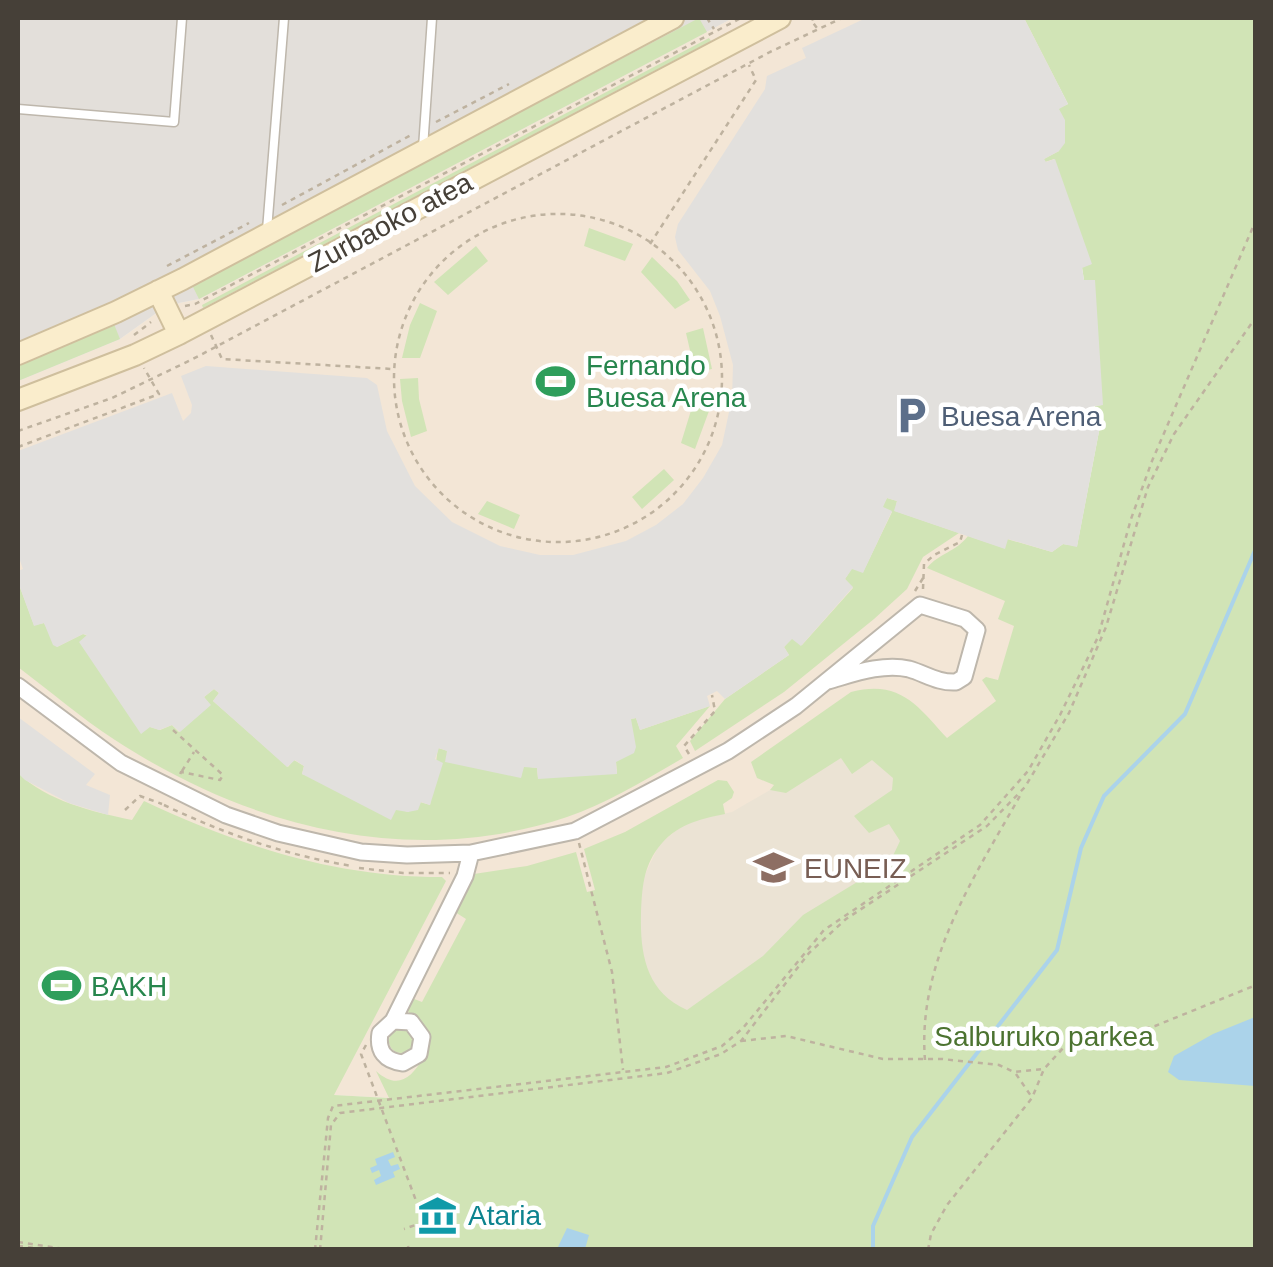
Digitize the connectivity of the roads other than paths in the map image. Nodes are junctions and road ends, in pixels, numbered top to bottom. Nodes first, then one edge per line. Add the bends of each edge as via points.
1 (182, 18) edge
2 (284, 18) edge
3 (432, 18) edge
4 (673, 18) edge
5 (780, 18) edge
6 (749, 21) edge
7 (18, 110) edge
8 (423, 151) junction
9 (267, 235) junction
10 (163, 300) junction
11 (179, 334) junction
12 (18, 354) edge
13 (18, 400) edge
14 (828, 680) junction
15 (18, 686) edge
16 (471, 852) junction
17 (394, 1021) dead end

1 - 7 lane via 174,122
2 - 9 lane
3 - 8 lane
4 - 8 street, Zurbaoko atea
5 - 6 street, Zurbaoko atea
6 - 11 street, Zurbaoko atea via 199,312
8 - 9 street, Zurbaoko atea
9 - 10 street, Zurbaoko atea via 183,279
10 - 11 street
10 - 12 street, Zurbaoko atea
11 - 13 street, Zurbaoko atea
14 - 14 street via 885,667 956,682 964,676 977,630 917,598
14 - 16 street via 765,728 575,831
15 - 16 street via 121,763 226,815 362,852
16 - 17 street

